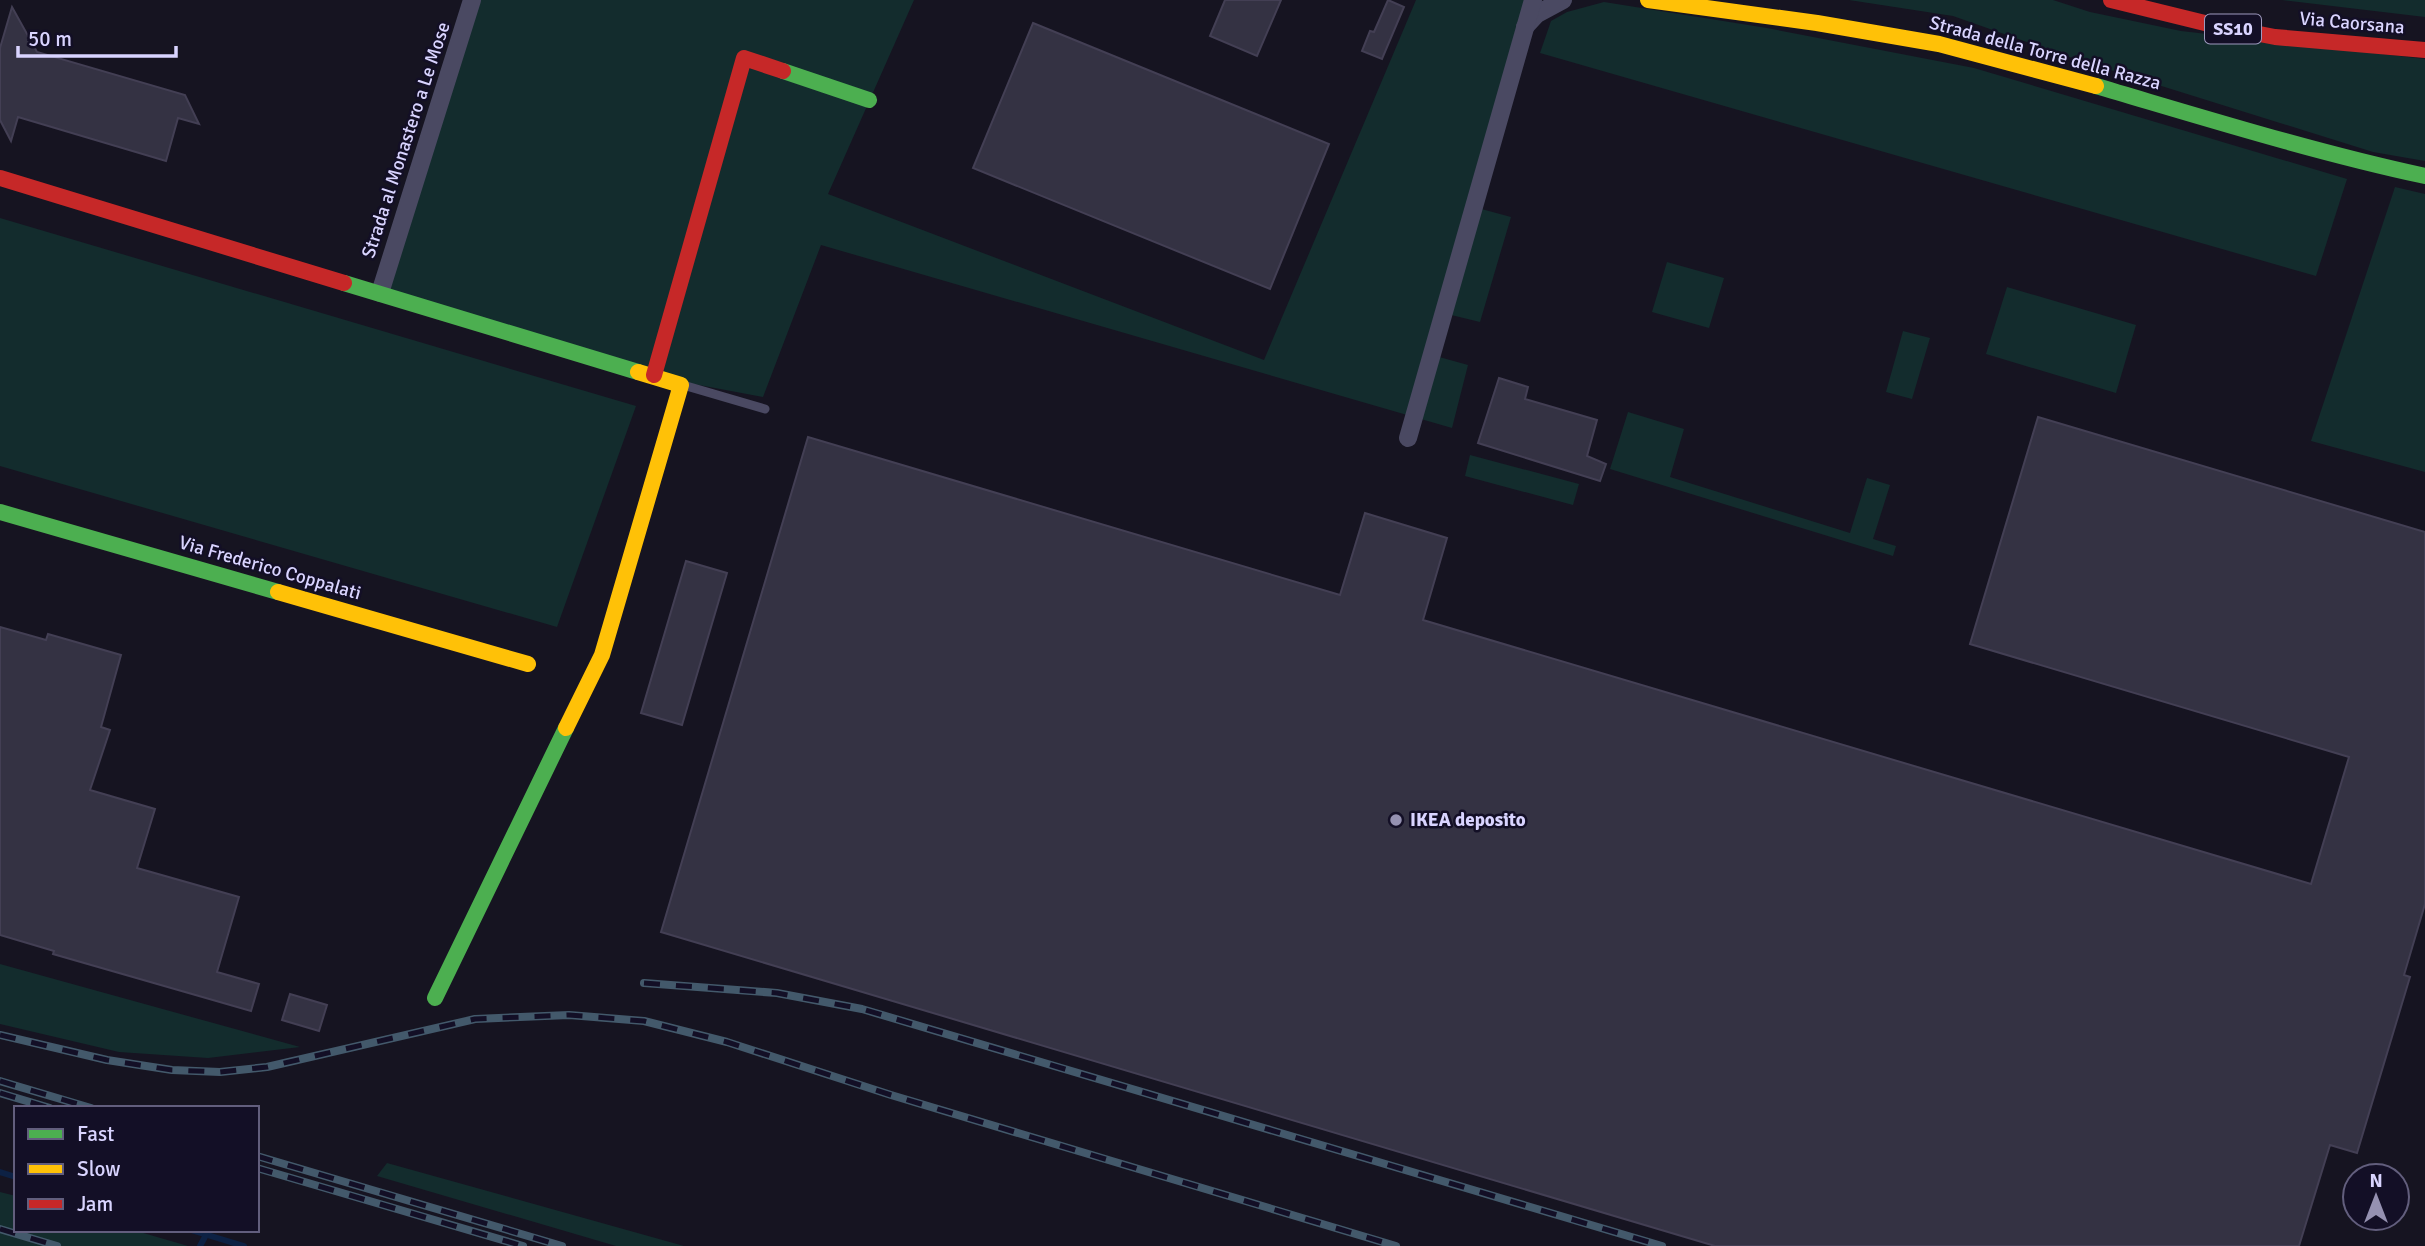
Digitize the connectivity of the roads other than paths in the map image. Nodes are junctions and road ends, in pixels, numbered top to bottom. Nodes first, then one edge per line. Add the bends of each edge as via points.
1 (472, 0) edge
2 (1533, 0) edge
3 (1563, 0) edge
4 (1648, 0) edge
5 (2111, 0) edge
6 (1525, 27) junction
7 (2425, 50) edge
8 (869, 100) dead end
9 (2425, 176) edge
10 (0, 178) edge
11 (380, 293) junction
12 (654, 375) junction
13 (681, 385) junction
14 (765, 409) dead end
15 (1408, 438) dead end
16 (0, 512) edge
17 (528, 664) dead end
18 (435, 998) dead end

1 - 11 street, Strada al Monastero a Le Mose
2 - 6 street
3 - 6 street via 1537,14
4 - 9 street, Strada della Torre della Razza via 1939,44 2255,134
5 - 7 street, Via Caorsana / SS10 via 2273,36
6 - 15 street
8 - 12 street via 744,58
10 - 11 street
11 - 12 street
12 - 13 street
13 - 14 lane
13 - 18 street via 601,655
16 - 17 street, Via Frederico Coppalati

